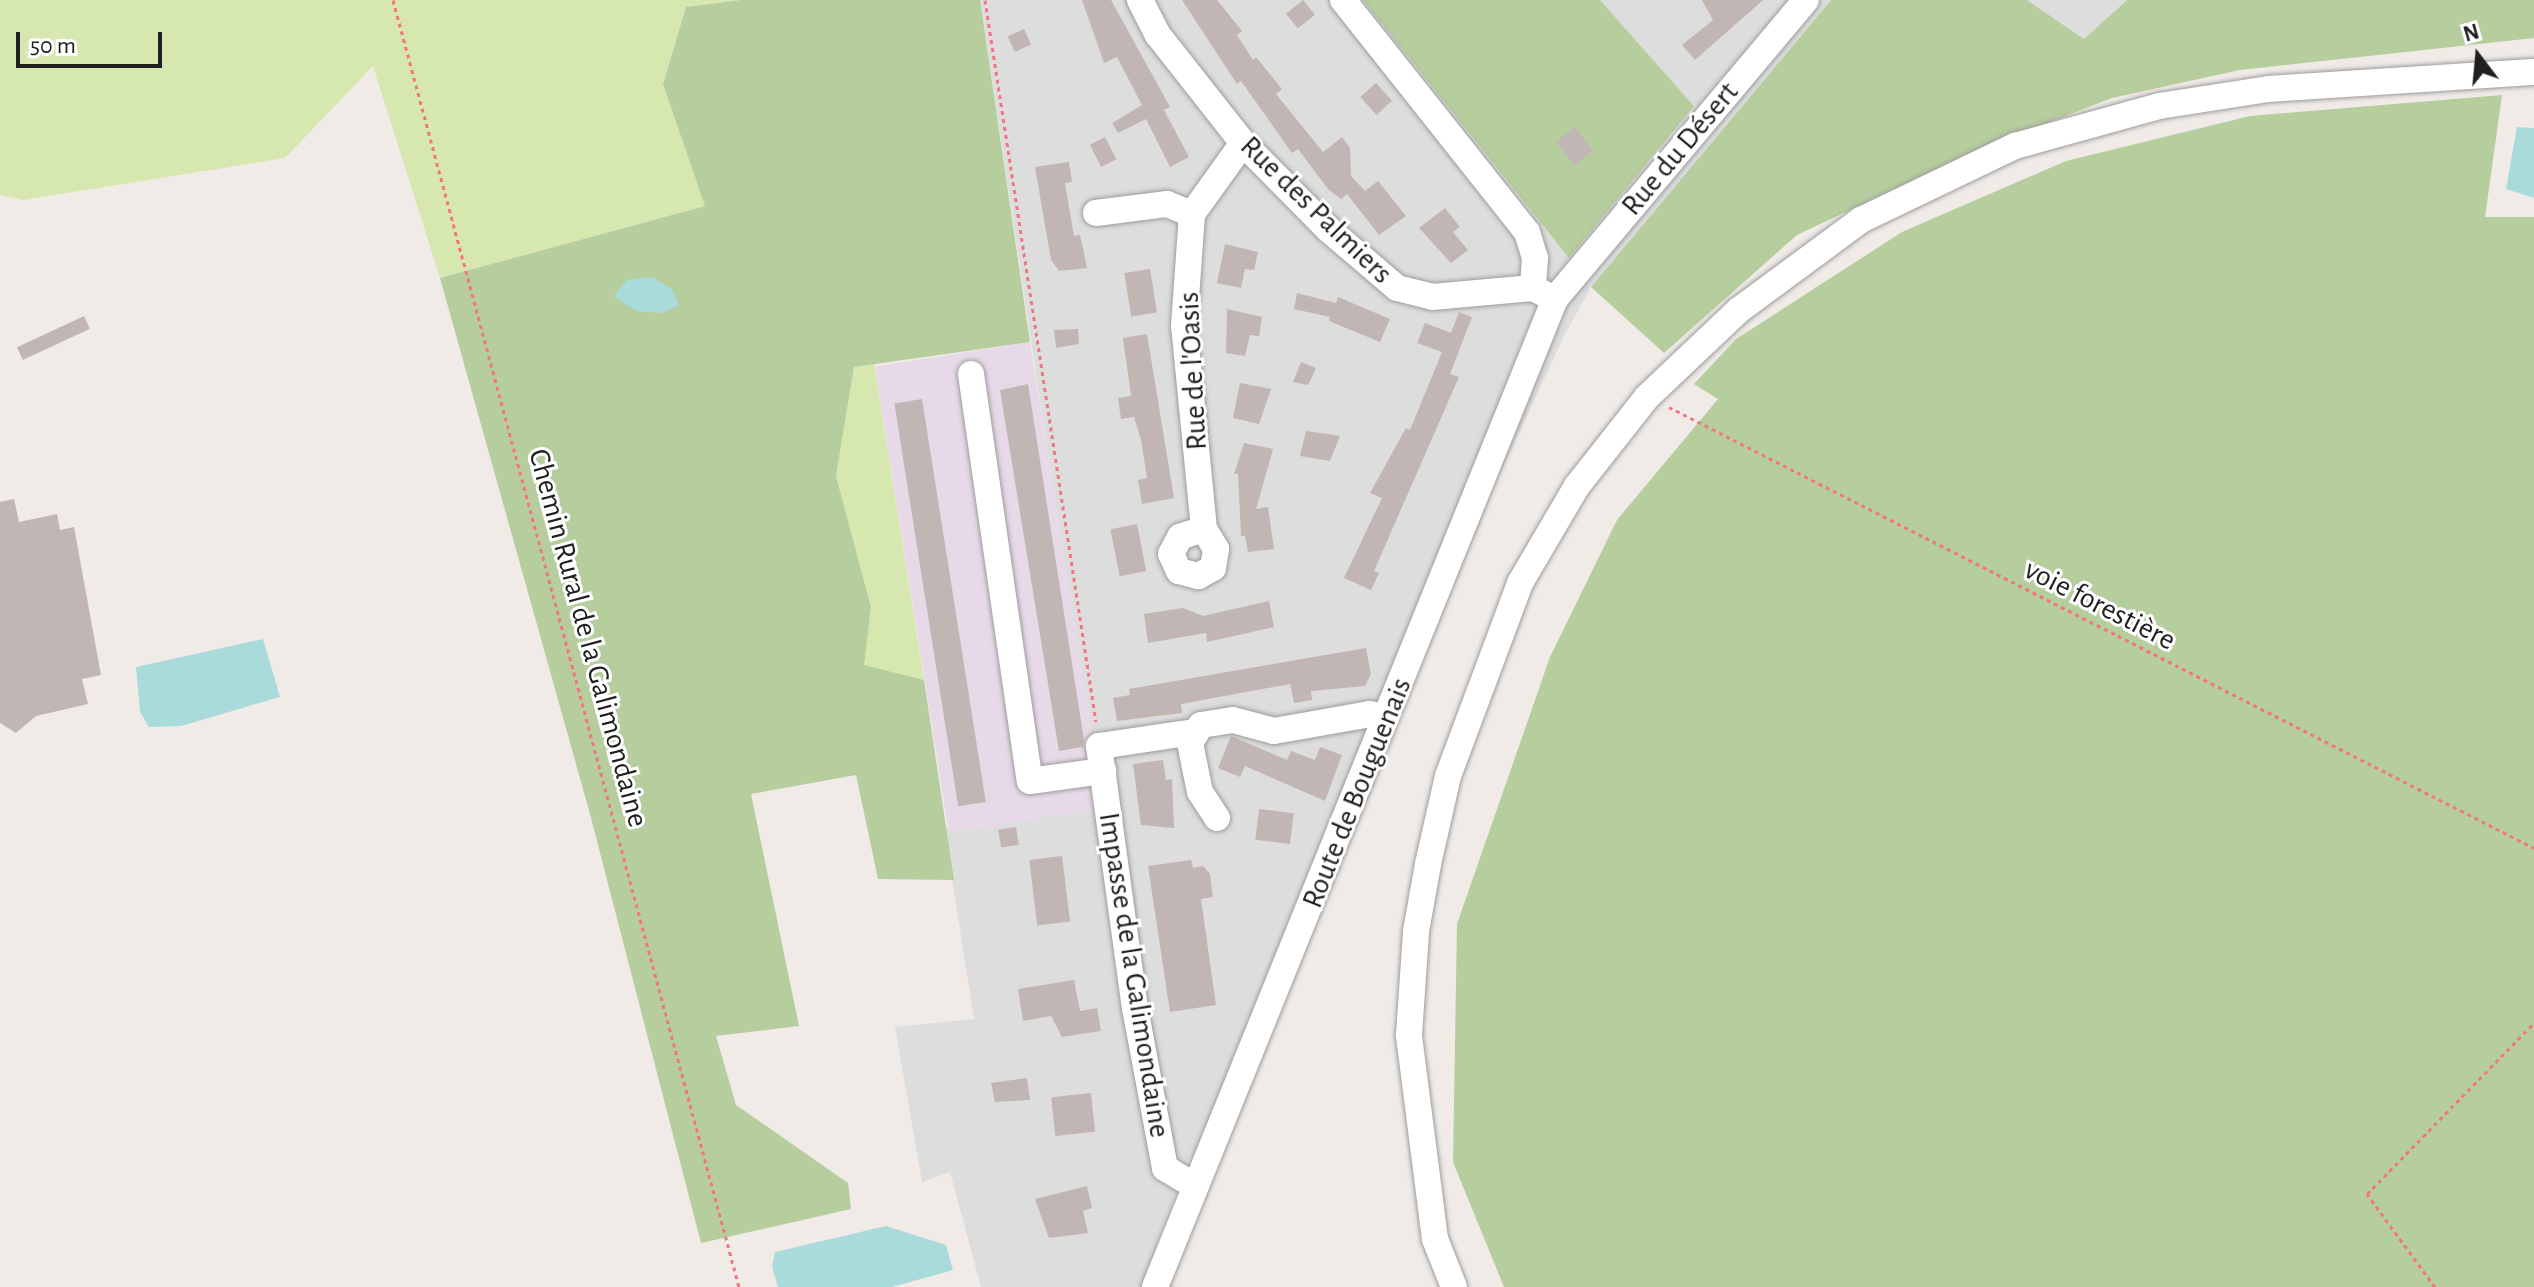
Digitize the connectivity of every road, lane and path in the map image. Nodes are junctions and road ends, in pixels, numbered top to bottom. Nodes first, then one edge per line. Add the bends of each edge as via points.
1 (393, 0) edge
2 (985, 0) edge
3 (1140, 0) edge
4 (1343, 0) edge
5 (1806, 0) edge
6 (2534, 72) edge
7 (1243, 143) junction
8 (1096, 213) dead end
9 (1192, 214) junction
10 (1544, 293) junction
11 (971, 374) dead end
12 (1647, 397) junction
13 (1204, 529) dead end
14 (1385, 717) junction
15 (1194, 732) junction
16 (1101, 759) junction
17 (1217, 818) dead end
18 (2534, 848) edge
19 (2534, 1023) edge
20 (1195, 1186) junction
21 (739, 1287) edge
22 (1155, 1287) edge
23 (1454, 1287) edge
24 (2435, 1287) edge

1 - 21 path, Chemin Rural de la Galimondaine
2 - 16 path
3 - 7 street, Rue des Palmiers via 1158,35
4 - 10 street via 1527,232
5 - 10 street, Rue du Désert
6 - 12 street via 2269,89 2159,106 2015,146 1861,220 1739,310
7 - 9 street
7 - 10 street, Rue des Palmiers via 1328,229 1397,288 1432,297
8 - 9 street via 1167,204
9 - 13 street, Rue de l'Oasis via 1184,326
10 - 14 street, Route de Bouguenais
11 - 16 street via 1030,781
12 - 18 path, voie forestière
12 - 23 street via 1577,486 1520,583 1448,776 1428,864 1416,931 1409,1035 1435,1239
14 - 15 street via 1370,714 1274,731 1233,720 1210,721
14 - 20 street, Route de Bouguenais
15 - 16 street
15 - 17 street via 1190,743 1200,792
16 - 20 street, Impasse de la Galimondaine via 1135,1008 1165,1168
19 - 24 path via 2367,1194
20 - 22 street, Route de Bouguenais

